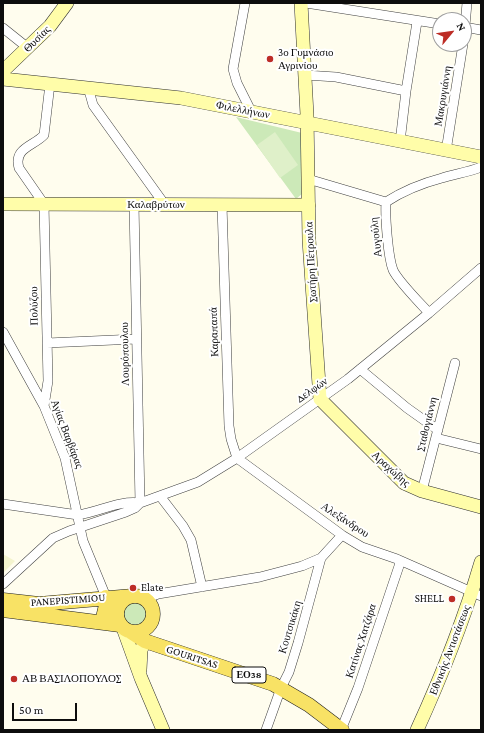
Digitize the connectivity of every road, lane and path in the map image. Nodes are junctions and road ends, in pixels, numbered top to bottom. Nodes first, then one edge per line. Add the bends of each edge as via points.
1 (245, 3) edge
2 (301, 3) edge
3 (306, 3) edge
4 (63, 5) edge
5 (417, 22) junction
6 (432, 23) edge
7 (3, 28) edge
8 (28, 48) junction
9 (462, 52) edge
10 (3, 71) edge
11 (306, 75) junction
12 (3, 79) edge
13 (50, 84) junction
14 (88, 88) junction
15 (406, 91) junction
16 (251, 111) junction
17 (308, 124) junction
18 (400, 142) junction
19 (446, 151) junction
20 (481, 157) edge
21 (481, 167) edge
22 (308, 179) junction
23 (386, 202) junction
24 (3, 204) edge
25 (44, 204) junction
26 (134, 204) junction
27 (165, 204) junction
28 (222, 205) junction
29 (309, 205) junction
30 (481, 269) edge
31 (429, 313) junction
32 (3, 332) edge
33 (136, 339) junction
34 (47, 343) junction
35 (455, 363) dead end
36 (360, 369) junction
37 (320, 399) junction
38 (44, 406) junction
39 (437, 434) junction
40 (481, 449) edge
41 (237, 458) junction
42 (422, 491) junction
43 (160, 496) junction
44 (140, 503) junction
45 (3, 504) edge
46 (481, 507) edge
47 (58, 513) junction
48 (78, 515) junction
49 (80, 527) junction
50 (62, 533) junction
51 (342, 535) junction
52 (322, 558) junction
53 (397, 559) junction
54 (481, 562) edge
55 (3, 584) edge
56 (202, 587) junction
57 (477, 595) edge
58 (106, 597) junction
59 (139, 597) junction
60 (3, 600) edge
61 (3, 610) edge
62 (152, 621) junction
63 (102, 622) junction
64 (125, 628) junction
65 (145, 641) junction
66 (141, 678) junction
67 (281, 688) junction
68 (424, 715) junction
69 (163, 730) edge
70 (266, 730) edge
71 (342, 730) edge
72 (417, 730) edge
73 (424, 730) edge

1 - 16 street via 233,69
2 - 11 street, Σωτήρη Πέτρουλα
3 - 5 street
4 - 8 street, Θυσίας via 50,26
5 - 6 street
5 - 15 street
7 - 8 street
8 - 10 street, Θυσίας
9 - 19 street, Μακρυγιάννη
11 - 15 street via 336,77
11 - 17 street, Σωτήρη Πέτρουλα
12 - 13 street, Φιλελλήνων
13 - 14 street, Φιλελλήνων
13 - 25 street via 44,135 20,154 18,163
14 - 16 street, Φιλελλήνων via 181,98
14 - 27 street via 93,105
15 - 18 street
16 - 17 street, Φιλελλήνων
17 - 18 street, Φιλελλήνων
17 - 22 street, Σωτήρη Πέτρουλα
18 - 19 street, Φιλελλήνων
19 - 20 street, Φιλελλήνων
21 - 23 street via 409,189
22 - 23 street, Αυγούλη
22 - 29 street, Σωτήρη Πέτρουλα
23 - 31 street, Αυγούλη via 393,270
24 - 25 street, Καλαβρύτων
25 - 26 street, Καλαβρύτων
25 - 34 street, Πολύζου
26 - 27 street, Καλαβρύτων
26 - 33 street, Λουρόπουλου
27 - 28 street, Καλαβρύτων
28 - 29 street, Καλαβρύτων
28 - 41 street, Καραπαπά via 229,426
29 - 37 street, Σωτήρη Πέτρουλα via 311,280
30 - 31 street, Δελφών
31 - 36 street, Δελφών
32 - 38 street, Αγίας Βαρβάρας
33 - 34 street
33 - 44 street, Λουρόπουλου
34 - 38 street, Πολύζου via 48,381
35 - 39 street, Σταθογιάννη
36 - 37 street, Δελφών
36 - 39 street
37 - 41 street, Δελφών
37 - 42 street, Αραχώβης via 404,483
38 - 48 street, Αγίας Βαρβάρας via 65,458
39 - 40 street
39 - 42 street, Σταθογιάννη
41 - 43 street, Δελφών via 198,482
41 - 51 street, Αλεξάνδρου
42 - 46 street, Αραχώβης
43 - 44 street, Δελφών
43 - 56 street via 191,540
44 - 48 street, Δελφών via 122,503
44 - 49 street, Δελφών via 126,512
45 - 47 street, Δελφών
47 - 48 street, Δελφών
47 - 50 street via 68,519 69,525
48 - 49 street, Αγίας Βαρβάρας
49 - 50 street, Δελφών
49 - 58 street, Αγίας Βαρβάρας via 83,541
50 - 55 street, Δελφών via 53,538
51 - 52 street, Κουτσικάκη
51 - 53 street, Αλεξάνδρου via 362,547
52 - 56 street via 267,575
52 - 67 street, Κουτσικάκη via 289,672
53 - 57 street, Αλεξάνδρου
53 - 71 street, Κατίνας Χατζάρα via 400,566
54 - 57 street, Εθνικής Αντιστάσεως
56 - 59 street
57 - 68 street, Εθνικής Αντιστάσεως
58 - 59 main road, PANEPISTIMIOU
58 - 60 main road, PANEPISTIMIOU via 39,604
58 - 63 main road
59 - 62 main road via 152,609
59 - 64 main road via 126,597 118,607 117,619
61 - 63 main road, PANEPISTIMIOU / ΕΟ38
62 - 64 main road via 137,632
62 - 65 main road
63 - 64 main road, PANEPISTIMIOU / ΕΟ38
64 - 65 main road, GOURITSAS / ΕΟ38
64 - 66 street
65 - 66 street via 141,650
65 - 67 main road, GOURITSAS / ΕΟ38
66 - 69 street
67 - 70 street, Κουτσικάκη
67 - 71 main road, GOURITSAS / ΕΟ38
68 - 72 street, Εθνικής Αντιστάσεως
68 - 73 street, Εθνικής Αντιστάσεως

